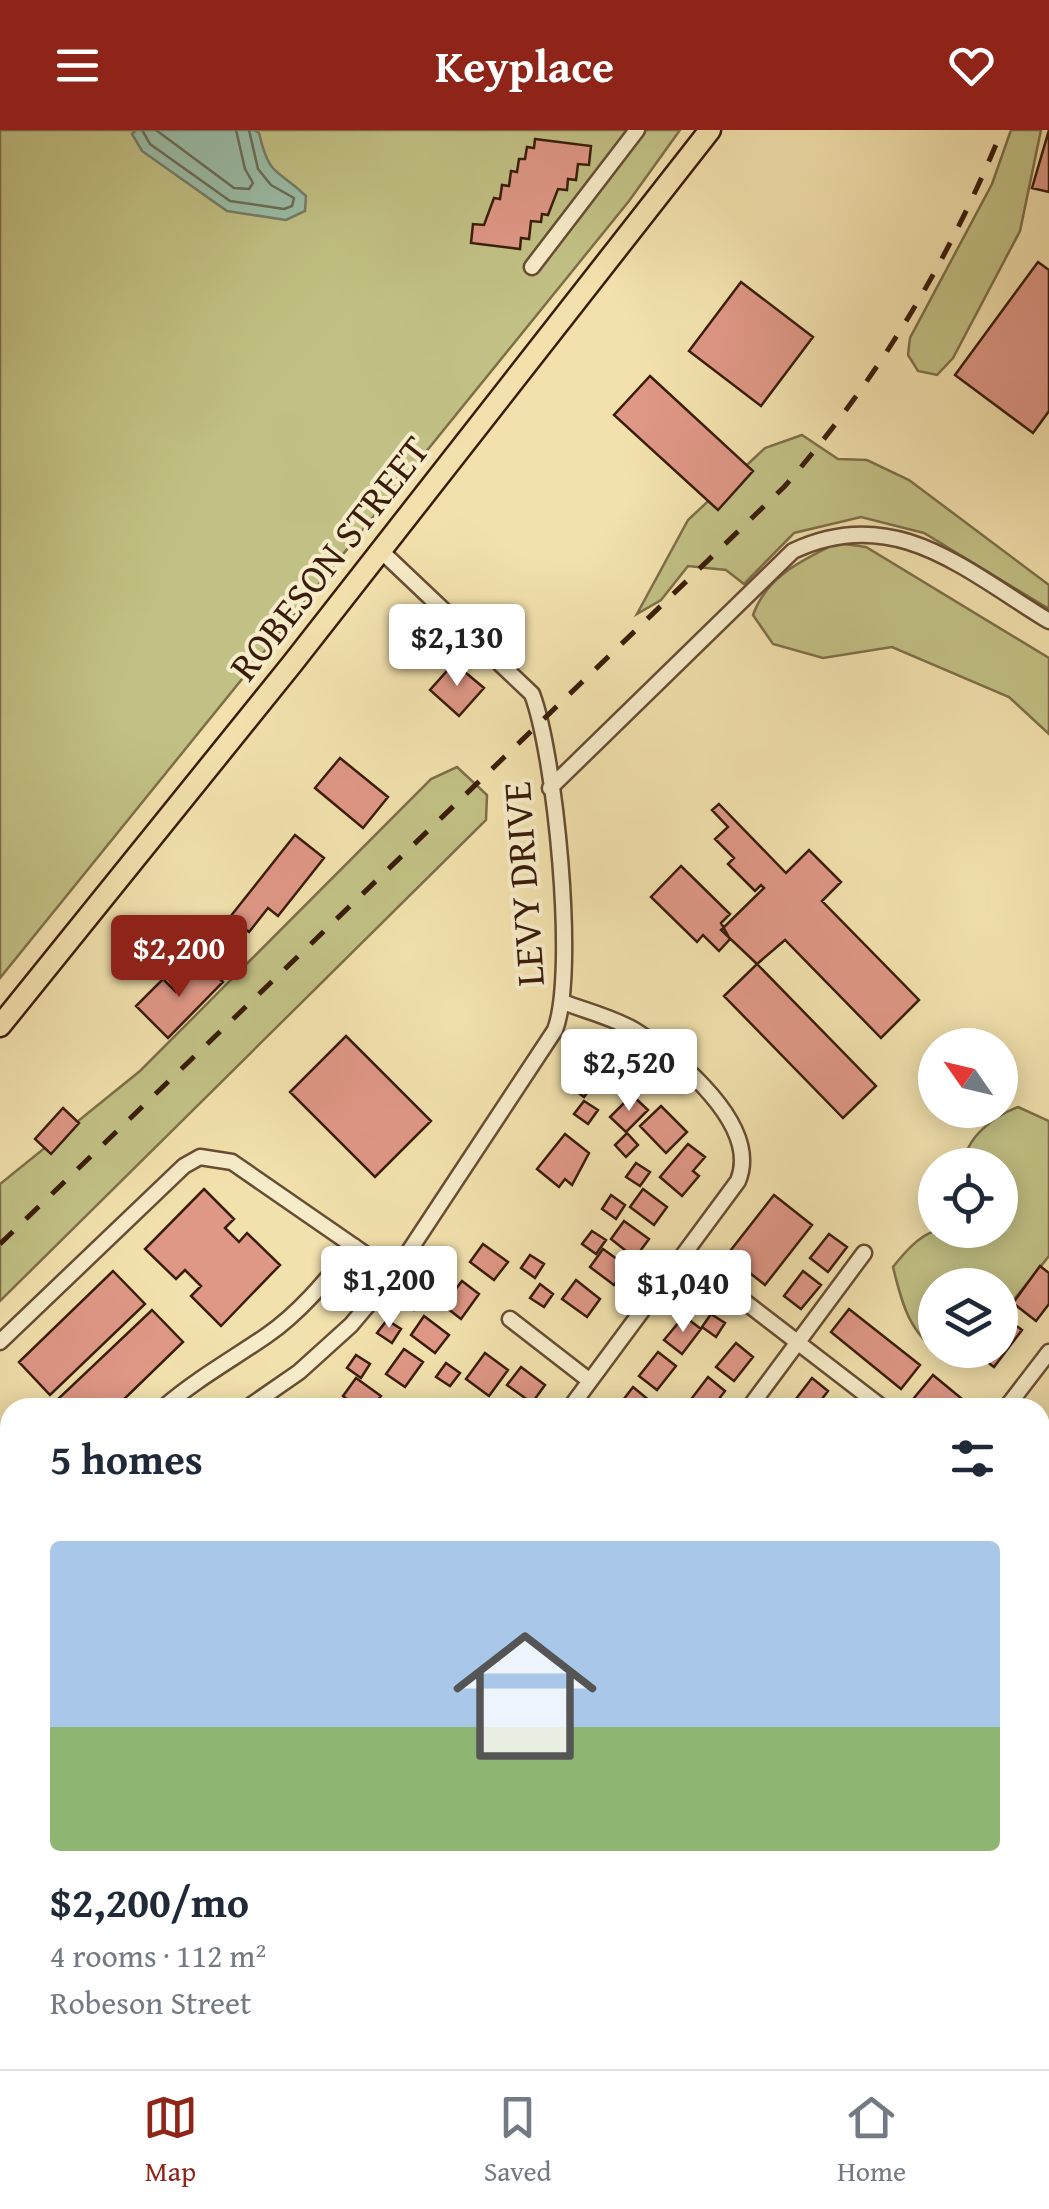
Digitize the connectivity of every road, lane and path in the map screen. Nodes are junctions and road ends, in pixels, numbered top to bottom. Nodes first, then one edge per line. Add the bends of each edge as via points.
1 (638, 130) edge
2 (710, 130) edge
3 (532, 268) dead end
4 (379, 550) junction
5 (1049, 621) edge
6 (550, 788) junction
7 (563, 1002) junction
8 (0, 1026) edge
9 (354, 1246) junction
10 (864, 1253) dead end
11 (684, 1255) junction
12 (394, 1274) junction
13 (510, 1319) dead end
14 (795, 1341) junction
15 (0, 1342) edge
16 (1049, 1352) edge
17 (590, 1381) junction
18 (173, 1398) edge
19 (261, 1398) edge
20 (577, 1398) edge
21 (756, 1398) edge
22 (870, 1398) edge
23 (1014, 1398) edge

1 - 3 street
2 - 4 main road, ROBESON STREET
4 - 6 street, LEVY DRIVE via 532,694 543,723
4 - 8 main road, ROBESON STREET
5 - 6 street via 905,538 858,532 815,541 794,551
6 - 7 street, LEVY DRIVE via 566,950
7 - 11 street via 633,1029 691,1073 737,1132 744,1154 738,1181
7 - 12 street, LEVY DRIVE via 555,1030
9 - 12 street
9 - 15 street via 232,1162 200,1158
9 - 18 street via 269,1334
10 - 14 street
11 - 14 street
11 - 17 street
12 - 19 street, LEVY DRIVE via 350,1325
13 - 17 street
14 - 21 street
14 - 22 street
16 - 23 street
17 - 20 street

